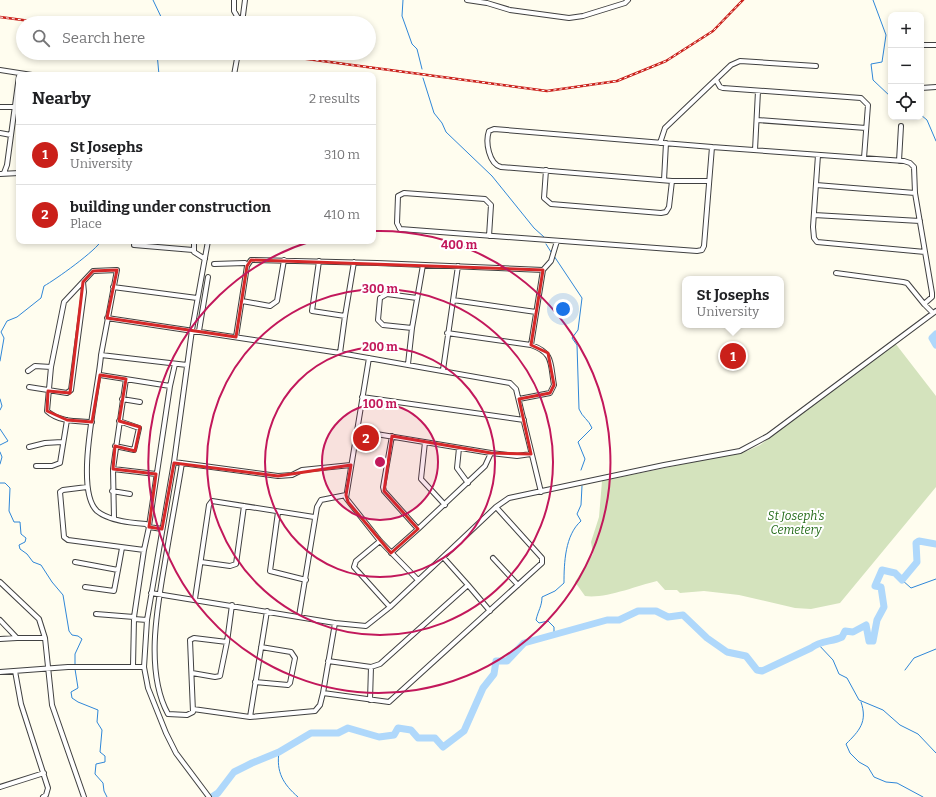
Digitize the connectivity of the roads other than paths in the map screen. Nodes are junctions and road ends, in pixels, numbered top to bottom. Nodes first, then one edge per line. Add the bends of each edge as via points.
1 (234, 0) edge
2 (245, 0) edge
3 (467, 0) edge
4 (628, 0) edge
5 (488, 1) edge
6 (237, 16) edge
7 (242, 16) edge
8 (924, 45) edge
9 (935, 45) edge
10 (237, 60) edge
11 (816, 66) dead end
12 (0, 70) edge
13 (235, 72) edge
14 (16, 74) edge
15 (716, 80) junction
16 (924, 88) edge
17 (936, 88) edge
18 (758, 91) junction
19 (16, 99) edge
20 (0, 107) edge
21 (15, 107) junction
22 (757, 120) junction
23 (901, 126) dead end
24 (866, 128) junction
25 (0, 134) edge
26 (11, 135) junction
27 (660, 143) junction
28 (666, 143) junction
29 (712, 147) junction
30 (755, 150) junction
31 (818, 155) junction
32 (864, 158) junction
33 (899, 161) junction
34 (7, 165) junction
35 (546, 170) junction
36 (12, 173) junction
37 (2, 174) edge
38 (16, 174) edge
39 (664, 180) junction
40 (672, 181) junction
41 (708, 181) junction
42 (816, 185) junction
43 (915, 193) junction
44 (814, 215) junction
45 (920, 221) junction
46 (489, 236) junction
47 (557, 241) junction
48 (134, 244) dead end
49 (194, 244) edge
50 (208, 244) edge
51 (193, 250) junction
52 (925, 252) junction
53 (205, 259) junction
54 (284, 260) junction
55 (319, 261) junction
56 (354, 262) junction
57 (245, 263) dead end
58 (214, 264) dead end
59 (423, 265) junction
60 (458, 266) junction
61 (542, 270) junction
62 (836, 273) dead end
63 (208, 277) dead end
64 (83, 282) junction
65 (113, 287) junction
66 (197, 298) junction
67 (417, 298) junction
68 (452, 300) junction
69 (242, 301) junction
70 (924, 304) junction
71 (536, 312) junction
72 (934, 312) edge
73 (345, 316) junction
74 (107, 318) junction
75 (412, 328) junction
76 (192, 330) junction
77 (199, 331) junction
78 (447, 334) junction
79 (236, 337) junction
80 (531, 345) junction
81 (340, 353) junction
82 (102, 355) junction
83 (369, 358) junction
84 (175, 364) junction
85 (408, 364) junction
86 (187, 365) junction
87 (51, 367) junction
88 (443, 370) junction
89 (28, 372) dead end
90 (100, 375) junction
91 (126, 379) junction
92 (170, 386) junction
93 (29, 387) dead end
94 (48, 391) junction
95 (362, 397) junction
96 (122, 399) junction
97 (519, 399) junction
98 (140, 402) dead end
99 (67, 420) junction
100 (524, 420) junction
101 (119, 421) junction
102 (92, 422) junction
103 (358, 431) junction
104 (392, 436) junction
105 (62, 442) junction
106 (425, 442) junction
107 (115, 446) junction
108 (29, 447) dead end
109 (459, 448) junction
110 (491, 453) junction
111 (531, 454) junction
112 (174, 462) junction
113 (182, 463) junction
114 (351, 465) junction
115 (36, 466) dead end
116 (113, 469) junction
117 (156, 474) junction
118 (468, 483) junction
119 (86, 488) junction
120 (112, 492) junction
121 (541, 492) junction
122 (130, 494) dead end
123 (346, 495) junction
124 (445, 505) junction
125 (244, 506) junction
126 (496, 507) junction
127 (278, 512) junction
128 (314, 517) junction
129 (114, 518) junction
130 (149, 526) junction
131 (162, 529) junction
132 (418, 529) junction
133 (380, 541) junction
134 (122, 548) junction
135 (144, 550) junction
136 (391, 553) junction
137 (443, 557) junction
138 (493, 558) dead end
139 (75, 562) dead end
140 (201, 562) junction
141 (118, 570) junction
142 (306, 580) junction
143 (418, 580) junction
144 (0, 582) edge
145 (468, 585) junction
146 (518, 585) junction
147 (86, 587) dead end
148 (151, 593) junction
149 (160, 595) junction
150 (195, 599) junction
151 (232, 605) junction
152 (390, 606) junction
153 (267, 611) junction
154 (490, 611) junction
155 (96, 614) dead end
156 (299, 616) junction
157 (134, 618) junction
158 (0, 620) edge
159 (147, 620) junction
160 (335, 623) junction
161 (17, 638) junction
162 (45, 638) junction
163 (0, 639) edge
164 (227, 642) junction
165 (261, 647) junction
166 (328, 661) junction
167 (133, 666) junction
168 (144, 667) junction
169 (372, 667) junction
170 (48, 669) junction
171 (15, 671) junction
172 (0, 672) edge
173 (192, 673) junction
174 (255, 682) junction
175 (323, 693) junction
176 (370, 700) junction
177 (193, 709) junction
178 (250, 717) junction
179 (44, 773) junction
180 (0, 787) edge
181 (43, 797) edge
182 (84, 797) edge
183 (209, 797) edge

1 - 6 street
2 - 7 street
3 - 5 street
4 - 5 street via 569,18 510,10
8 - 9 street
10 - 13 street
11 - 15 street via 740,61 731,65
12 - 14 street
15 - 18 street via 723,88
15 - 27 street via 665,128
16 - 17 street
18 - 22 street
18 - 24 street via 861,98 868,105
19 - 21 street
20 - 21 street
21 - 26 street
22 - 24 street
22 - 30 street
23 - 33 street
24 - 32 street
25 - 26 street
26 - 34 street
27 - 28 street
27 - 35 street via 494,129 490,132 488,136 495,165
28 - 29 street
28 - 39 street
29 - 30 street
29 - 41 street
30 - 31 street
31 - 32 street
31 - 42 street
32 - 33 street
33 - 43 street via 910,163 914,167
34 - 36 street
34 - 37 street
35 - 39 street
35 - 40 street via 544,198 551,204 661,213 666,212 669,207
36 - 37 street
36 - 38 street
39 - 40 street
40 - 41 street
41 - 47 street via 702,250 697,252
42 - 43 street
42 - 44 street
43 - 45 street
44 - 45 street
44 - 52 street via 816,242
45 - 52 street
46 - 46 street via 400,229 397,227 398,196 404,193 485,199 491,205
46 - 47 street
47 - 61 street via 551,261
48 - 51 street
49 - 51 street
50 - 53 street
51 - 53 street
52 - 70 street via 932,297
53 - 66 street
54 - 55 street
54 - 69 street via 249,261
54 - 69 street via 277,301 274,305
55 - 56 street
55 - 73 street via 312,311
56 - 59 street
56 - 73 street
57 - 58 street
59 - 60 street
59 - 67 street
60 - 61 street
60 - 68 street
61 - 71 street
62 - 70 street via 907,283
63 - 77 street
64 - 65 street via 93,272 113,269 117,270
64 - 87 street via 64,302
64 - 94 street via 84,292 71,390 67,393
65 - 66 street
65 - 74 street
66 - 76 street
67 - 75 street
67 - 75 street via 387,294 380,298 380,323
68 - 71 street
68 - 78 street
69 - 79 street
70 - 72 street
71 - 80 street
72 - 121 street via 751,446 740,451
73 - 81 street
74 - 76 street
74 - 82 street
75 - 85 street
76 - 77 street
76 - 86 street
77 - 79 street
78 - 80 street
78 - 88 street
79 - 81 street
80 - 97 street via 543,349 548,354 554,385 550,393
81 - 83 street
82 - 84 street
82 - 90 street
83 - 85 street
83 - 95 street
84 - 86 street
84 - 92 street
85 - 88 street
86 - 112 street
87 - 89 street via 35,366
87 - 94 street
88 - 97 street via 510,383 516,389
90 - 91 street
90 - 102 street
91 - 92 street
91 - 96 street
92 - 117 street
93 - 94 street
94 - 99 street via 47,411
95 - 100 street
95 - 103 street
96 - 98 street
96 - 101 street
97 - 100 street
99 - 102 street
99 - 105 street
100 - 111 street
101 - 107 street
101 - 107 street via 140,428 134,450
102 - 119 street via 86,465
103 - 104 street
103 - 114 street
104 - 106 street
104 - 132 street via 384,492
105 - 108 street
105 - 115 street via 61,460 58,464
106 - 109 street
106 - 124 street via 421,480
107 - 116 street
109 - 110 street
109 - 118 street via 457,468
110 - 111 street via 517,456
110 - 118 street via 486,466
111 - 121 street
112 - 113 street
112 - 131 street
113 - 114 street via 278,476 292,475 302,470
113 - 149 street
114 - 123 street
116 - 117 street
116 - 120 street
117 - 130 street
118 - 124 street
119 - 129 street via 94,508 104,516
119 - 134 street via 60,492 64,537 68,540
120 - 122 street
120 - 129 street
121 - 126 street via 509,498
123 - 128 street via 321,500
123 - 133 street via 348,502
124 - 132 street
125 - 127 street
125 - 140 street via 236,564 230,566
125 - 140 street via 215,500 210,502
126 - 137 street
126 - 146 street via 542,559 542,563
127 - 128 street
127 - 142 street via 270,571
128 - 142 street
129 - 130 street
130 - 131 street
130 - 135 street
131 - 148 street
132 - 136 street
133 - 136 street
133 - 152 street via 356,561 354,567
134 - 135 street
134 - 141 street
135 - 157 street
136 - 143 street
137 - 143 street
137 - 145 street
138 - 146 street
139 - 141 street
140 - 150 street
141 - 147 street via 114,591
142 - 156 street
143 - 152 street
144 - 162 street via 39,619
145 - 154 street
145 - 169 street via 380,664
146 - 154 street
148 - 149 street
148 - 159 street
149 - 150 street
149 - 177 street via 155,630 157,674 164,707 168,714 173,715 187,715
150 - 151 street
151 - 153 street
151 - 164 street
152 - 160 street via 366,626
153 - 156 street
153 - 165 street
154 - 176 street via 390,702
155 - 157 street
156 - 160 street
157 - 159 street
157 - 167 street
158 - 161 street
159 - 168 street
160 - 166 street
161 - 162 street
161 - 163 street
162 - 170 street
164 - 173 street via 220,676
164 - 173 street via 191,638
165 - 174 street
165 - 174 street via 291,652 295,658 288,686
166 - 169 street
166 - 175 street
167 - 168 street
167 - 170 street
168 - 183 street via 153,702 166,733 176,753
169 - 176 street
170 - 171 street
170 - 182 street via 52,705
171 - 172 street
171 - 179 street via 21,704
173 - 177 street
174 - 178 street
175 - 176 street
175 - 178 street via 320,705 315,711
177 - 178 street
179 - 180 street
179 - 181 street via 48,788

